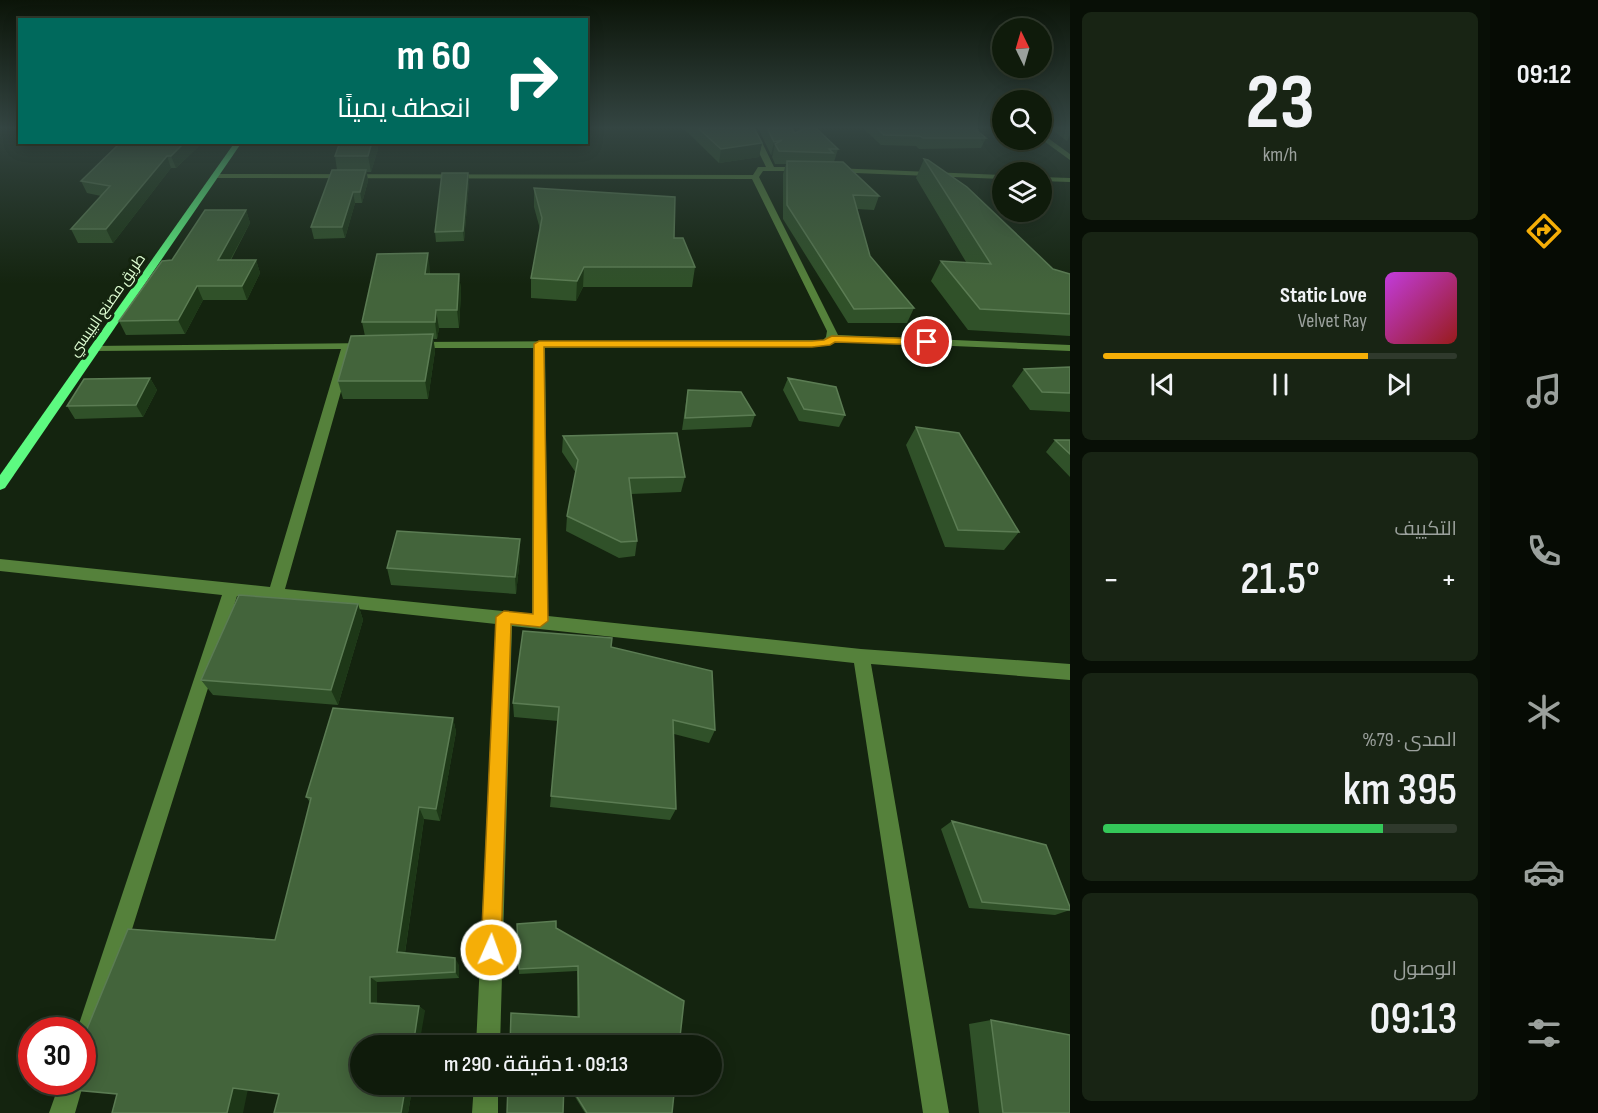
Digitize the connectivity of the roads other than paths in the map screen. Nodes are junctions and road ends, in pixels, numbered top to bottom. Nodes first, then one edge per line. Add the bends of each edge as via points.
1 (214, 180) edge
2 (756, 180) edge
3 (832, 339) junction
4 (539, 344) junction
5 (348, 345) junction
6 (384, 345) edge
7 (408, 345) edge
8 (95, 348) junction
9 (1070, 348) edge
10 (0, 485) edge
11 (0, 565) edge
12 (231, 590) junction
13 (276, 595) junction
14 (504, 617) junction
15 (540, 621) junction
16 (861, 656) junction
17 (1070, 672) edge
18 (93, 1017) edge
19 (488, 1035) edge
20 (68, 1095) edge
21 (486, 1095) edge
22 (62, 1113) edge
23 (485, 1113) edge
24 (936, 1113) edge

1 - 8 main road, طريق مصنع البيبسي
2 - 3 street via 832,331
3 - 4 street via 812,344
3 - 9 street
4 - 7 street
4 - 15 street
5 - 6 street
5 - 8 street
5 - 13 street
8 - 10 main road, طريق مصنع البيبسي
11 - 12 street
12 - 13 street
12 - 18 street
13 - 14 street
14 - 15 street
14 - 19 street
15 - 16 street
16 - 17 street
16 - 24 street
20 - 22 street
21 - 23 street

